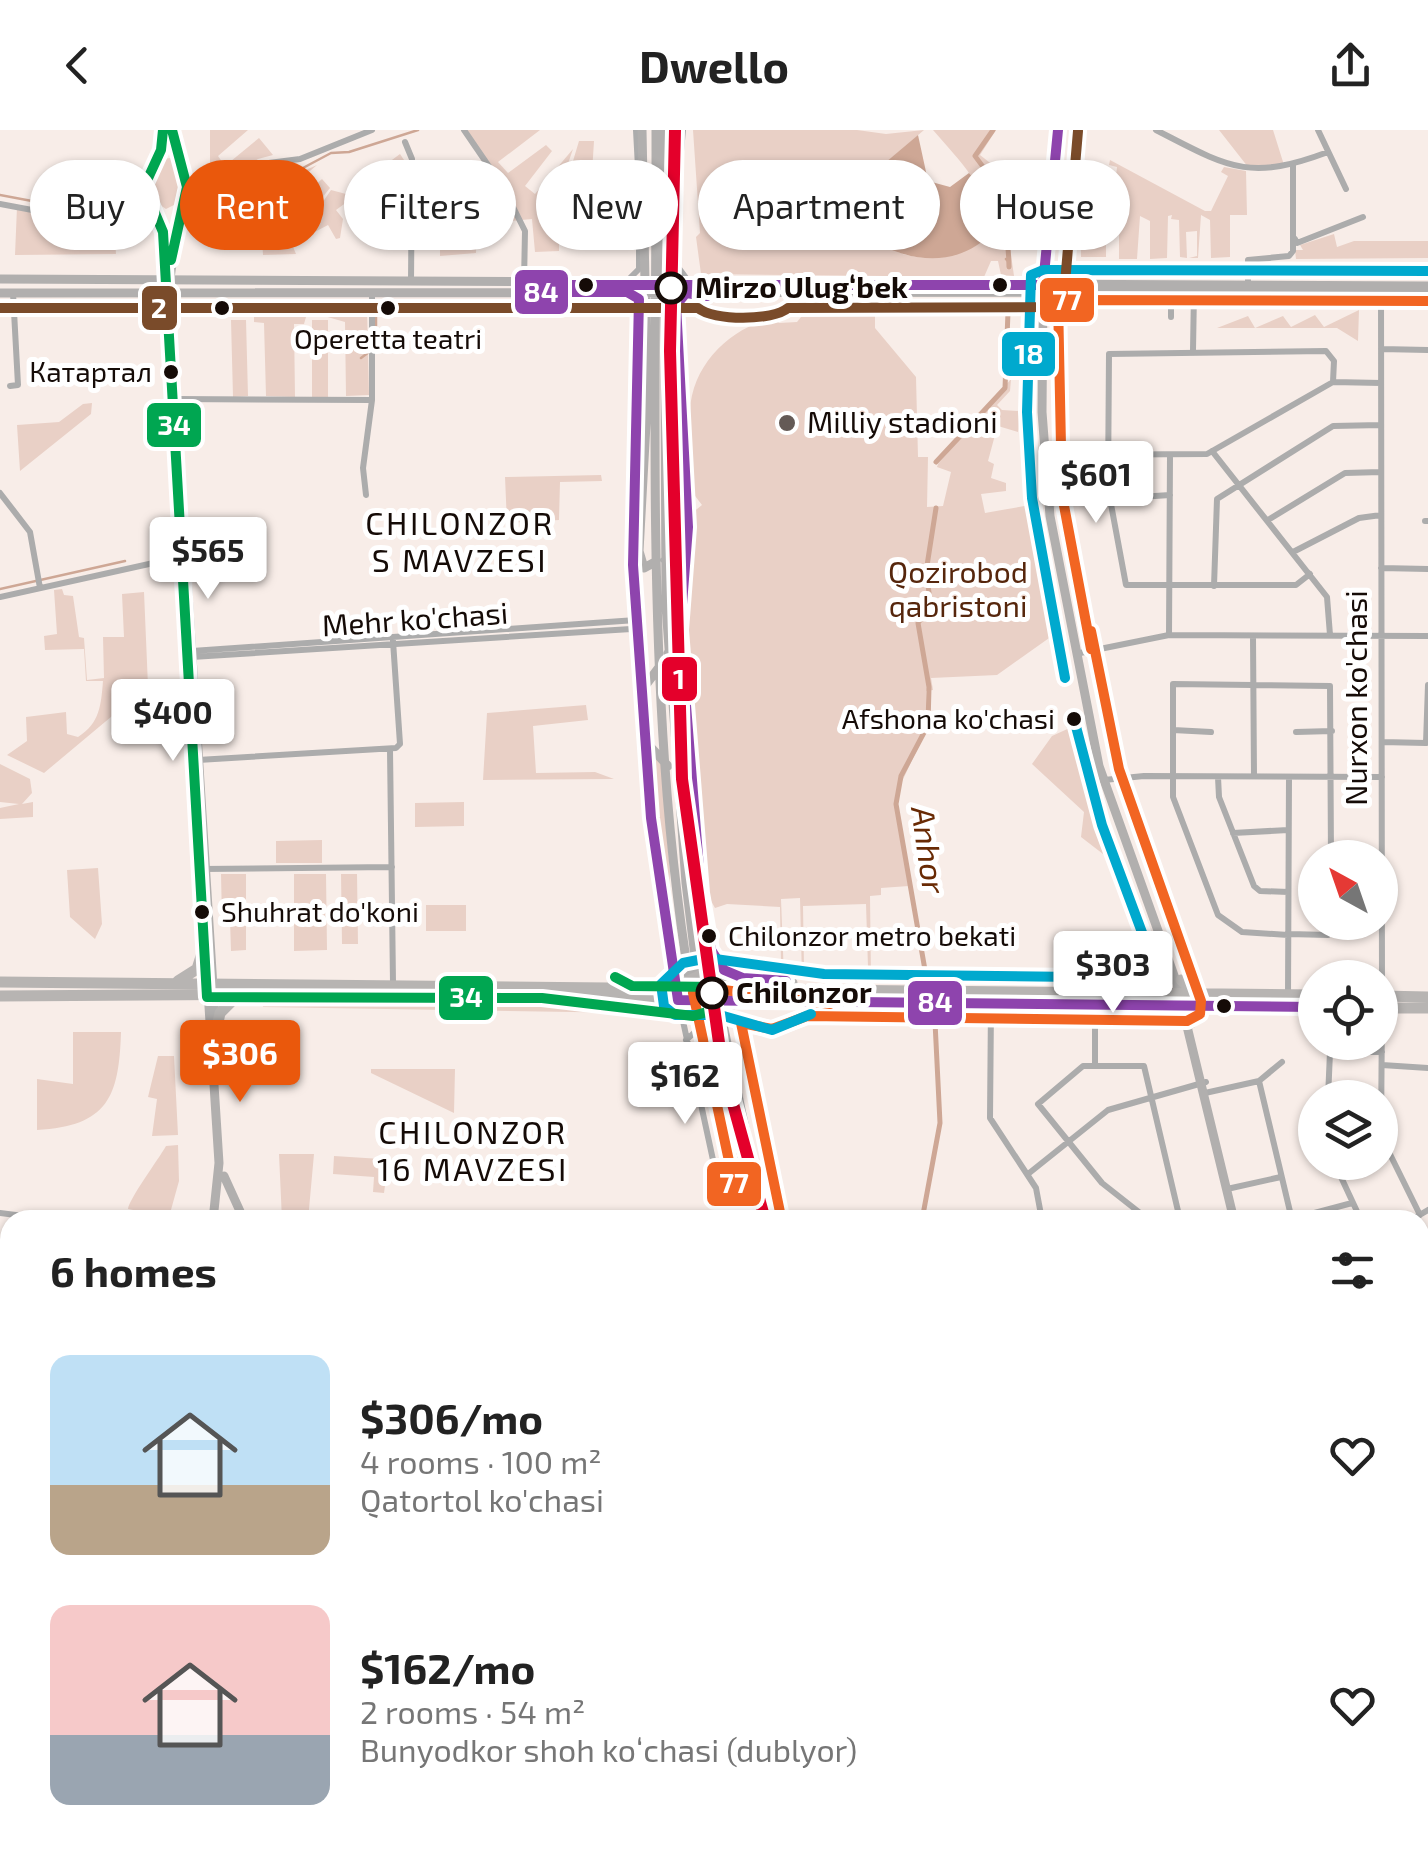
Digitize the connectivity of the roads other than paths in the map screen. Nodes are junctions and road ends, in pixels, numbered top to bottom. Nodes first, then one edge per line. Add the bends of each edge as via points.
1 (164, 130) edge
2 (172, 130) edge
3 (372, 130) edge
4 (464, 130) edge
5 (639, 130) edge
6 (660, 130) edge
7 (680, 130) edge
8 (1061, 130) edge
9 (1156, 130) edge
10 (1318, 130) edge
11 (404, 142) dead end
12 (1328, 152) junction
13 (178, 154) junction
14 (159, 155) junction
15 (678, 155) junction
16 (157, 160) edge
17 (180, 160) edge
18 (295, 160) edge
19 (1059, 160) edge
20 (1294, 165) junction
21 (1346, 189) dead end
22 (0, 204) edge
23 (30, 210) edge
24 (1363, 218) dead end
25 (160, 221) joint
26 (180, 227) joint
27 (1295, 242) junction
28 (1051, 250) edge
29 (0, 280) edge
30 (74, 280) junction
31 (167, 280) junction
32 (274, 281) junction
33 (411, 282) junction
34 (524, 282) junction
35 (480, 287) junction
36 (536, 287) junction
37 (624, 287) junction
38 (646, 287) junction
39 (671, 288) junction
40 (692, 288) junction
41 (1046, 289) junction
42 (1171, 289) junction
43 (1194, 289) junction
44 (1248, 289) junction
45 (1381, 289) junction
46 (1428, 289) edge
47 (372, 292) junction
48 (0, 293) edge
49 (13, 293) junction
50 (74, 293) junction
51 (167, 293) junction
52 (275, 293) junction
53 (1171, 317) dead end
54 (1382, 349) junction
55 (1193, 350) junction
56 (1428, 350) edge
57 (1333, 382) junction
58 (1381, 382) junction
59 (10, 386) dead end
60 (173, 399) junction
61 (372, 400) junction
62 (643, 406) junction
63 (1381, 424) junction
64 (1212, 452) junction
65 (1108, 454) junction
66 (1046, 455) junction
67 (1170, 455) junction
68 (1381, 472) junction
69 (1237, 482) junction
70 (0, 493) edge
71 (366, 495) dead end
72 (1170, 495) junction
73 (1109, 499) junction
74 (1381, 516) junction
75 (1268, 520) junction
76 (1293, 552) junction
77 (183, 556) junction
78 (661, 560) junction
79 (1382, 568) junction
80 (1428, 569) edge
81 (1310, 574) junction
82 (1170, 586) junction
83 (1214, 586) junction
84 (40, 588) junction
85 (0, 597) edge
86 (633, 624) junction
87 (1169, 635) junction
88 (1253, 636) junction
89 (1330, 636) junction
90 (1382, 636) junction
91 (1428, 636) edge
92 (396, 641) junction
93 (668, 652) junction
94 (1078, 653) junction
95 (189, 654) junction
96 (660, 666) junction
97 (682, 670) junction
98 (1253, 683) junction
99 (1428, 684) edge
100 (642, 690) junction
101 (1173, 730) junction
102 (1332, 731) junction
103 (1210, 732) dead end
104 (1296, 732) dead end
105 (646, 742) junction
106 (1382, 742) junction
107 (1427, 743) edge
108 (686, 745) junction
109 (390, 750) junction
110 (195, 760) junction
111 (673, 764) junction
112 (1254, 776) junction
113 (1173, 777) junction
114 (1218, 777) junction
115 (1289, 777) junction
116 (1331, 777) junction
117 (1382, 777) junction
118 (1106, 780) junction
119 (1288, 830) junction
120 (1233, 832) junction
121 (1331, 840) edge
122 (392, 868) junction
123 (202, 869) junction
124 (1288, 892) junction
125 (1288, 934) junction
126 (1298, 934) edge
127 (711, 946) junction
128 (204, 947) junction
129 (672, 956) junction
130 (1381, 960) edge
131 (715, 973) junction
132 (743, 978) junction
133 (0, 983) edge
134 (209, 983) junction
135 (393, 983) junction
136 (169, 984) junction
137 (99, 985) junction
138 (646, 986) junction
139 (824, 988) junction
140 (1182, 993) junction
141 (718, 994) junction
142 (840, 995) junction
143 (1288, 995) junction
144 (1298, 995) edge
145 (0, 996) edge
146 (43, 996) junction
147 (240, 996) junction
148 (210, 997) junction
149 (1428, 997) edge
150 (542, 998) junction
151 (604, 998) junction
152 (746, 1000) junction
153 (1398, 1000) edge
154 (991, 1003) junction
155 (1061, 1004) junction
156 (1398, 1004) edge
157 (1203, 1006) junction
158 (678, 1007) junction
159 (1298, 1007) edge
160 (1428, 1008) edge
161 (1191, 1029) junction
162 (216, 1032) junction
163 (726, 1034) junction
164 (686, 1041) junction
165 (1382, 1060) edge
166 (1282, 1062) dead end
167 (1096, 1066) junction
168 (1382, 1066) junction
169 (1428, 1068) edge
170 (709, 1076) junction
171 (1259, 1081) junction
172 (1205, 1088) junction
173 (1153, 1098) junction
174 (1069, 1142) junction
175 (220, 1144) junction
176 (1028, 1174) junction
177 (1281, 1177) junction
178 (1342, 1180) edge
179 (1229, 1189) junction
180 (1352, 1203) junction
181 (215, 1210) edge
182 (238, 1210) edge
183 (724, 1210) edge
184 (742, 1210) edge
185 (750, 1210) edge
186 (764, 1210) edge
187 (1041, 1210) edge
188 (1136, 1210) edge
189 (1178, 1210) edge
190 (1234, 1210) edge
191 (1289, 1210) edge
192 (1327, 1210) edge
193 (1356, 1210) edge
194 (1418, 1210) edge

1 - 14 main road
2 - 13 main road
3 - 18 street
4 - 34 street via 504,187 524,231
5 - 37 street via 639,268
5 - 38 main road
6 - 78 main road
7 - 15 main road
8 - 19 main road
8 - 41 main road
9 - 20 street via 1229,167
10 - 12 street
11 - 33 street via 412,160
12 - 20 street
12 - 21 street
13 - 14 main road
13 - 17 main road
14 - 16 main road
15 - 39 main road
15 - 40 street via 678,268
20 - 27 street
22 - 23 street
24 - 27 street
25 - 26 main road via 170,232
25 - 31 main road
26 - 31 main road
27 - 44 street via 1289,256 1248,260
28 - 41 main road
29 - 30 main road
30 - 31 main road
30 - 50 main road
31 - 32 main road
31 - 51 main road
32 - 33 main road
32 - 52 main road
33 - 35 main road
34 - 35 main road
34 - 36 main road
35 - 36 main road
35 - 47 main road
36 - 37 main road
37 - 38 main road
37 - 62 street via 640,303
38 - 39 main road
38 - 62 main road
39 - 40 main road
39 - 78 main road via 681,560 673,568
40 - 41 main road
40 - 97 street via 676,305 688,527
41 - 42 main road
41 - 66 main road
42 - 43 main road
42 - 53 street
43 - 44 main road
43 - 55 street
44 - 45 main road
45 - 46 main road
45 - 54 street, Nurxon ko'chasi
47 - 52 main road
47 - 61 street
48 - 49 main road
49 - 50 main road
49 - 59 street via 18,386
50 - 51 main road
51 - 52 main road
51 - 60 main road
54 - 56 street
54 - 58 street, Nurxon ko'chasi
55 - 57 street via 1326,352 1334,362
55 - 65 street via 1110,352
57 - 58 street
57 - 64 street
58 - 63 street, Nurxon ko'chasi
60 - 61 street
60 - 77 main road
61 - 71 street
62 - 78 main road via 639,560 647,568
62 - 86 street
63 - 68 street, Nurxon ko'chasi
63 - 69 street via 1334,426
64 - 67 street
64 - 69 street
65 - 66 street
65 - 67 street
65 - 73 street
66 - 94 main road
67 - 72 street
68 - 74 street, Nurxon ko'chasi
68 - 75 street via 1345,473
69 - 75 street
69 - 83 street via 1215,502
70 - 84 street via 30,532
72 - 73 street
72 - 82 street
73 - 82 street via 1126,585
74 - 76 street via 1361,517
74 - 79 street, Nurxon ko'chasi
75 - 76 street
76 - 81 street
77 - 84 street
77 - 95 main road
78 - 93 main road
78 - 96 main road
79 - 80 street
79 - 90 street, Nurxon ko'chasi
81 - 83 street via 1296,586
81 - 89 street via 1330,602
82 - 83 street
82 - 87 street
84 - 85 street
86 - 92 street, Mehr ko'chasi
86 - 100 street
87 - 88 street
87 - 94 street
88 - 89 street
88 - 98 street
89 - 90 street
90 - 91 street
90 - 106 street, Nurxon ko'chasi
92 - 95 street, Mehr ko'chasi
92 - 109 street via 400,744
93 - 97 main road
93 - 111 main road
94 - 118 main road
95 - 110 main road
96 - 100 main road
96 - 111 main road
97 - 108 street
98 - 101 street via 1173,684
98 - 102 street via 1328,684
98 - 112 street
99 - 107 street
100 - 105 street
101 - 103 street
101 - 113 street
102 - 104 street
102 - 116 street
105 - 111 main road
105 - 129 street
106 - 107 street
106 - 117 street, Nurxon ko'chasi
108 - 111 main road
108 - 127 street
109 - 110 street
109 - 122 street
110 - 123 main road
111 - 170 main road via 687,940
112 - 114 street
112 - 115 street
113 - 114 street
113 - 118 street
113 - 125 street via 1173,797 1221,920 1248,933
114 - 120 street
115 - 116 street
115 - 119 street
116 - 117 street
116 - 121 street
117 - 130 street, Nurxon ko'chasi
118 - 140 main road
119 - 120 street
119 - 124 street
120 - 124 street via 1255,887
122 - 123 street
122 - 135 street
123 - 128 main road
123 - 134 main road
124 - 125 street
125 - 126 street
125 - 143 street
127 - 129 street via 695,960
127 - 131 street
127 - 132 highway via 724,970
128 - 134 main road
128 - 136 highway via 194,972
129 - 138 street via 668,978
129 - 158 street
131 - 132 highway
131 - 141 street
131 - 158 highway via 696,974
132 - 139 highway
133 - 137 highway
134 - 135 highway
134 - 136 highway
134 - 148 main road
135 - 138 highway
136 - 137 highway
137 - 146 highway via 43,988
138 - 151 highway via 649,994
138 - 158 highway
139 - 141 highway
139 - 142 highway
140 - 142 highway
140 - 143 highway
140 - 155 highway
140 - 157 highway
140 - 161 main road
141 - 152 highway
141 - 158 highway
141 - 163 street
142 - 152 highway
142 - 154 highway
143 - 144 highway
145 - 146 highway
146 - 148 highway
147 - 148 highway
147 - 150 highway
147 - 162 highway via 222,1009
148 - 162 main road
148 - 175 main road
149 - 153 highway
150 - 151 highway
150 - 158 highway
151 - 158 highway
152 - 163 street via 728,1011
154 - 155 highway
154 - 176 street via 990,1118
155 - 167 street via 1076,1018 1096,1021
156 - 160 highway
157 - 159 highway
157 - 161 highway
158 - 164 street
161 - 172 main road
161 - 172 main road
162 - 175 main road
163 - 164 street via 703,1025
163 - 186 street
164 - 183 street
165 - 168 street, Nurxon ko'chasi
166 - 171 street
167 - 173 street via 1144,1066
167 - 174 street via 1083,1066 1038,1104
168 - 169 street
168 - 194 street, Nurxon ko'chasi via 1382,1139
170 - 184 main road
170 - 185 main road
171 - 172 street
171 - 177 street
172 - 173 street
172 - 179 main road
173 - 174 street via 1108,1110
173 - 189 street
174 - 176 street
174 - 188 street via 1102,1183
175 - 181 main road
175 - 182 main road
176 - 187 street
177 - 179 street
177 - 191 street
178 - 180 street
179 - 190 main road
180 - 192 street
180 - 193 street

